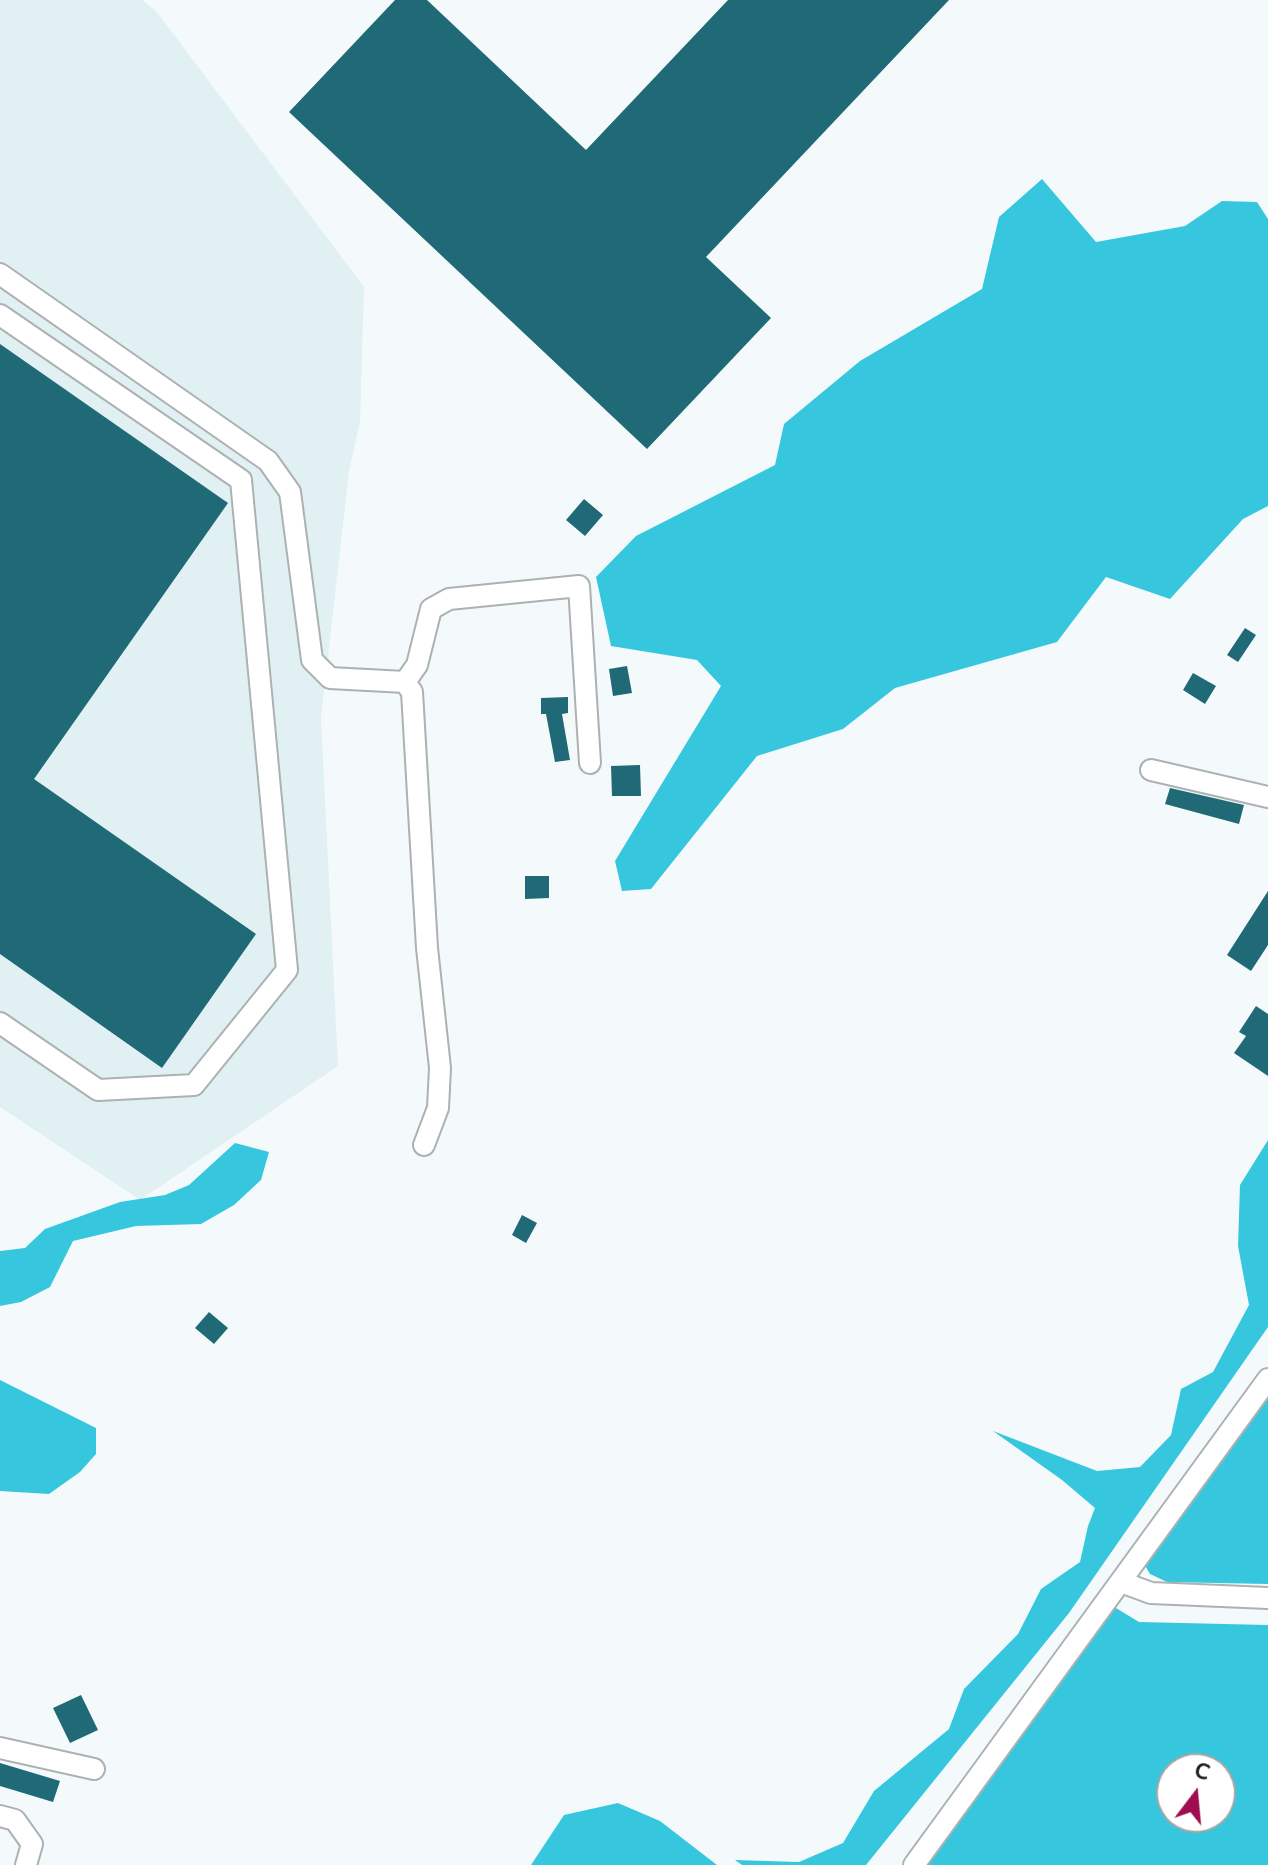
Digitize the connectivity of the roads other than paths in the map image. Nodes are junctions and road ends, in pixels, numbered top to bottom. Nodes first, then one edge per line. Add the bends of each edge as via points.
1 (0, 274) edge
2 (0, 315) edge
3 (405, 682) junction
4 (590, 763) dead end
5 (1151, 770) dead end
6 (1268, 797) edge
7 (0, 1023) edge
8 (424, 1145) dead end
9 (1268, 1379) edge
10 (1121, 1582) junction
11 (1268, 1598) edge
12 (0, 1748) edge
13 (94, 1769) dead end
14 (0, 1816) edge
15 (26, 1865) edge
16 (914, 1865) edge

1 - 3 street via 268,461 290,492 312,660 330,678
2 - 7 street via 241,480 287,970 194,1085 98,1090
3 - 4 street via 417,665 431,609 449,599 579,586
3 - 8 street via 412,692 427,948 440,1068 438,1108
5 - 6 street
9 - 10 street
10 - 11 street via 1151,1593
10 - 16 street
12 - 13 street
14 - 15 street via 15,1820 32,1844

